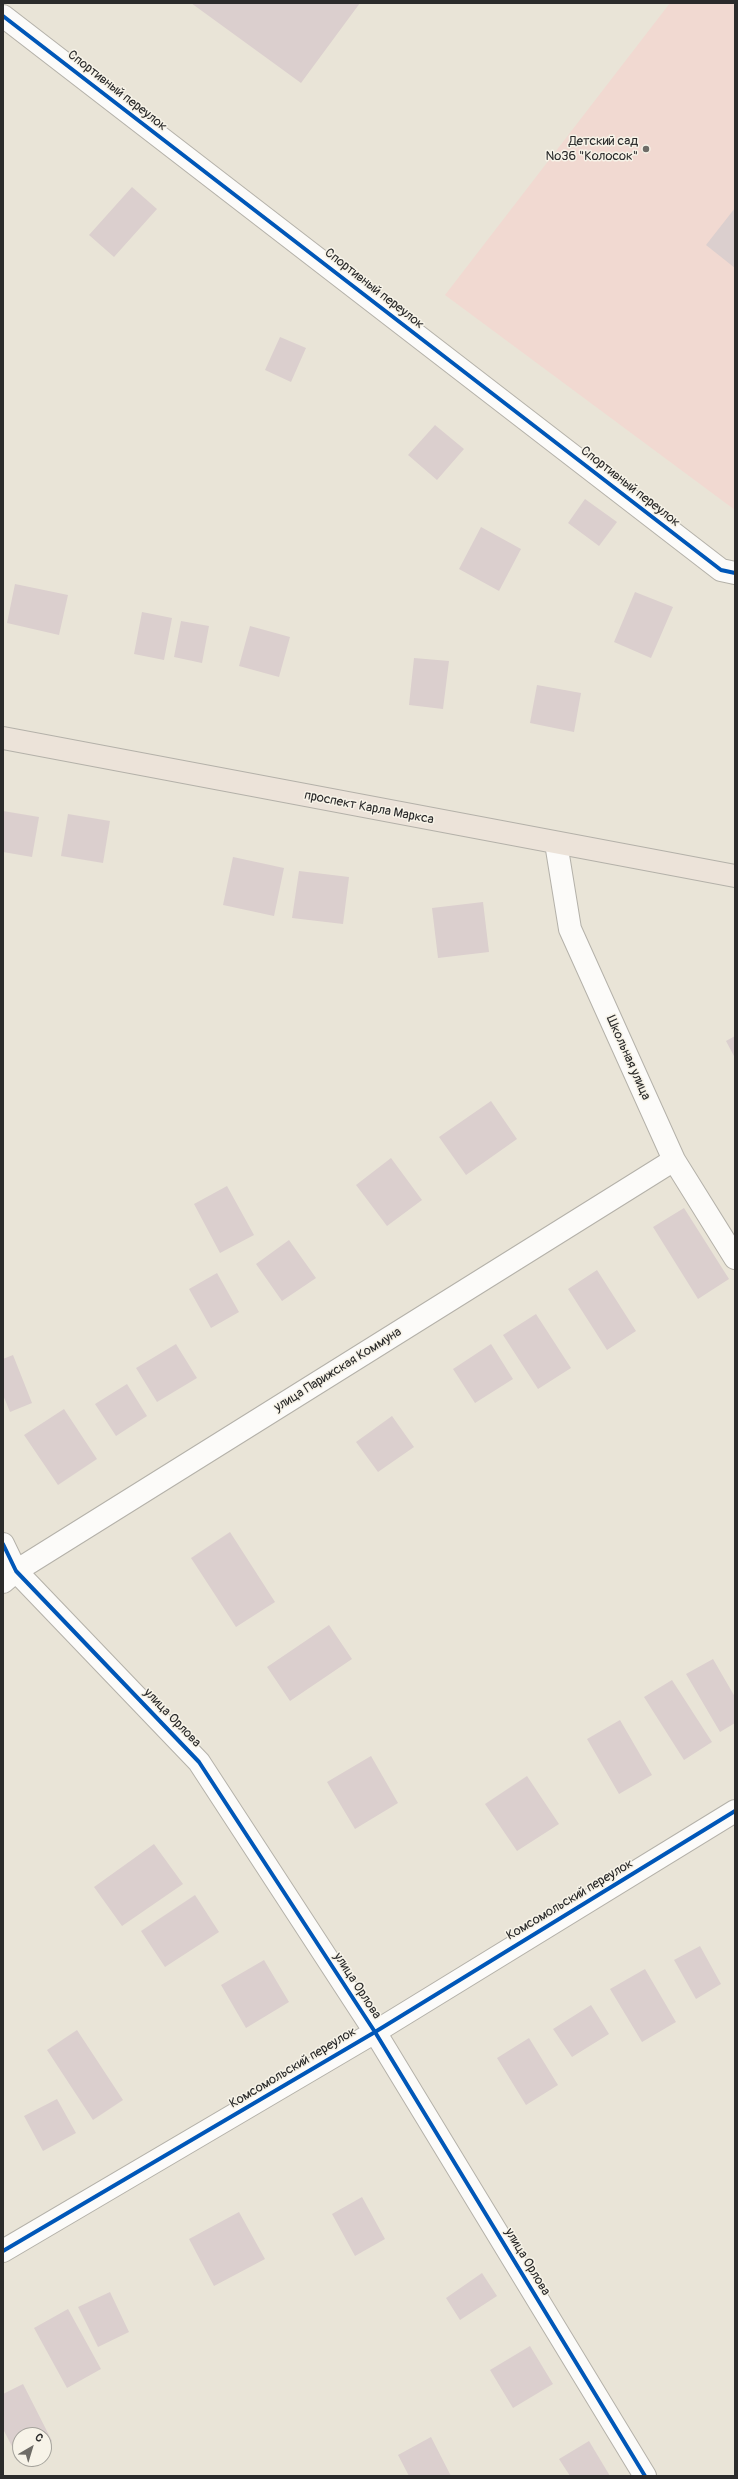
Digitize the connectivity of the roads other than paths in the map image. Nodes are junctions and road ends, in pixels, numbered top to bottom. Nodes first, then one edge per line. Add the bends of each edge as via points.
1 (3, 16) edge
2 (735, 573) edge
3 (3, 738) edge
4 (556, 843) junction
5 (735, 876) edge
6 (674, 1160) junction
7 (735, 1258) edge
8 (3, 1544) edge
9 (10, 1577) edge
10 (735, 1811) edge
11 (375, 2032) junction
12 (3, 2251) edge
13 (645, 2476) edge

1 - 2 street, Спортивный переулок via 721,570
3 - 4 main road, проспект Карла Маркса
4 - 5 main road, проспект Карла Маркса
4 - 6 street, Школьная улица via 570,929
6 - 7 street, Школьная улица
6 - 9 street, улица Парижская Коммуна
8 - 9 street, улица Орлова
9 - 11 street, улица Орлова via 199,1762
10 - 11 street, Комсомольский переулок
11 - 12 street, Комсомольский переулок
11 - 13 street, улица Орлова

